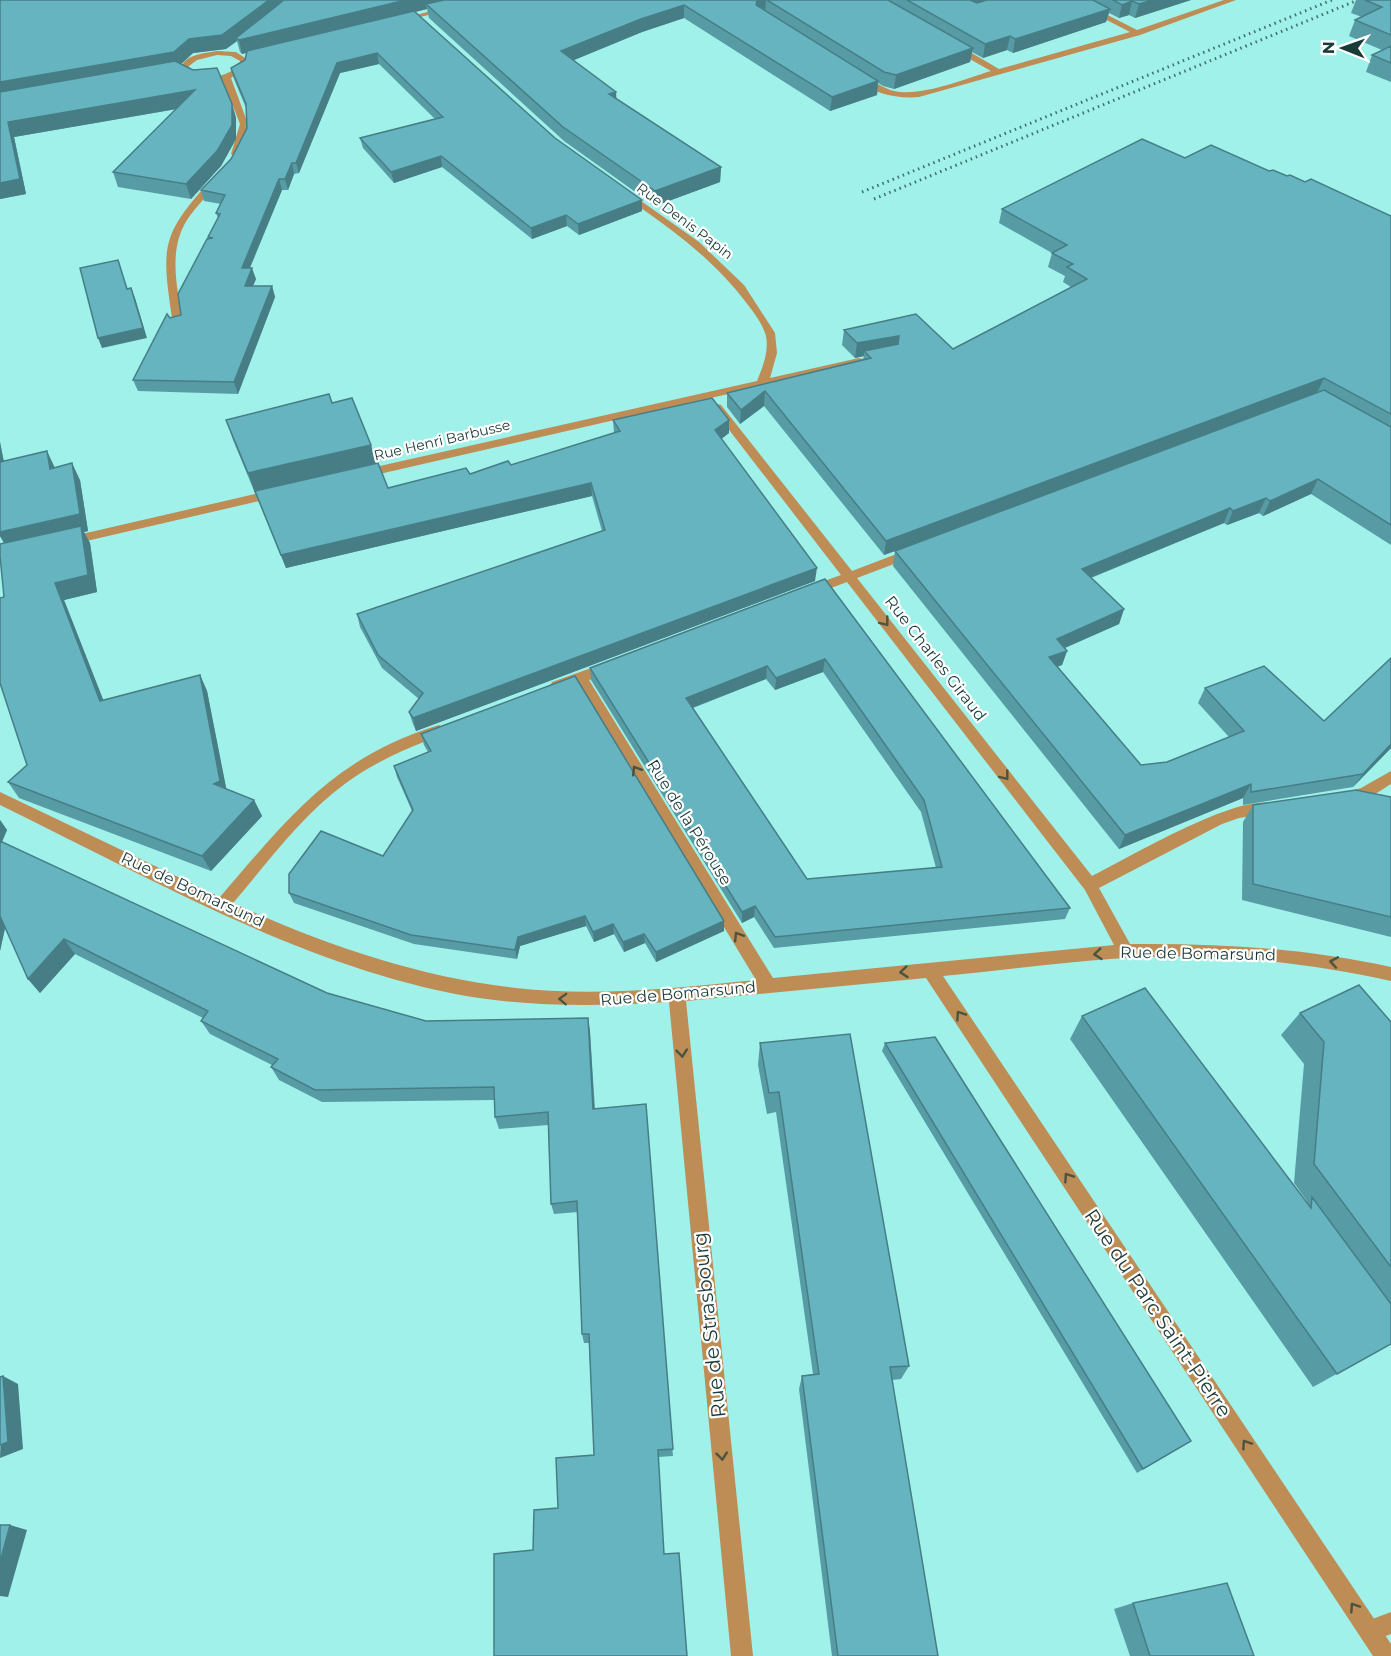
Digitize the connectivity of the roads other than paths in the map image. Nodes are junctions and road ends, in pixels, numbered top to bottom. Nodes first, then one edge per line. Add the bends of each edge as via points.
1 (485, 0) edge
2 (1072, 0) edge
3 (1200, 0) edge
4 (1232, 0) edge
5 (1209, 8) junction
6 (418, 16) junction
7 (386, 24) edge
8 (427, 24) edge
9 (1137, 33) junction
10 (944, 41) edge
11 (238, 47) edge
12 (230, 53) junction
13 (254, 56) edge
14 (242, 58) junction
15 (996, 71) junction
16 (852, 74) edge
17 (226, 77) junction
18 (231, 161) edge
19 (222, 173) edge
20 (620, 188) edge
21 (178, 325) edge
22 (870, 358) edge
23 (762, 383) junction
24 (708, 394) junction
25 (348, 477) edge
26 (290, 490) edge
27 (58, 543) edge
28 (921, 549) edge
29 (849, 576) junction
30 (797, 596) edge
31 (623, 661) edge
32 (580, 677) junction
33 (548, 690) edge
34 (451, 726) edge
35 (1391, 777) edge
36 (0, 798) edge
37 (1330, 802) edge
38 (1284, 807) edge
39 (1090, 885) junction
40 (223, 904) junction
41 (1125, 951) junction
42 (930, 970) junction
43 (1391, 974) edge
44 (769, 986) junction
45 (677, 995) junction
46 (1391, 1623) edge
47 (1370, 1631) junction
48 (742, 1656) edge
49 (1386, 1656) edge

1 - 6 street
2 - 9 street
3 - 5 street
4 - 5 street
5 - 9 street
6 - 7 street
6 - 8 street
9 - 15 street
10 - 15 street
11 - 12 street
12 - 14 street
12 - 17 street via 198,56 178,71 200,79
13 - 14 street
14 - 17 street via 242,68
15 - 16 street via 911,95 885,93
17 - 18 street via 244,124 241,142
19 - 21 street via 186,211 171,238
20 - 23 street, Rue Denis Papin via 705,249 736,279 771,334 772,354
22 - 23 street, Rue Henri Barbusse
23 - 24 street, Rue Henri Barbusse
24 - 25 street, Rue Henri Barbusse
24 - 29 street, Rue Charles Giraud
26 - 27 street
28 - 29 street
29 - 30 street
29 -> 39 street, Rue Charles Giraud
31 - 32 street
32 - 33 street
44 -> 32 street, Rue de la Pérouse
34 - 40 street via 376,758 330,788
35 - 37 street via 1365,793
36 - 40 street, Rue de Bomarsund
38 - 39 street via 1238,812 1217,820
39 - 41 street, Rue Charles Giraud
45 -> 40 street, Rue de Bomarsund via 550,999 475,989 363,961 293,936
41 -> 42 street, Rue de Bomarsund
43 -> 41 street, Rue de Bomarsund via 1265,953
42 -> 44 street, Rue de Bomarsund
47 -> 42 street, Rue du Parc Saint-Pierre
44 - 45 street, Rue de Bomarsund
45 -> 48 street, Rue de Strasbourg
46 - 47 street
47 - 49 street, Rue du Parc Saint-Pierre

